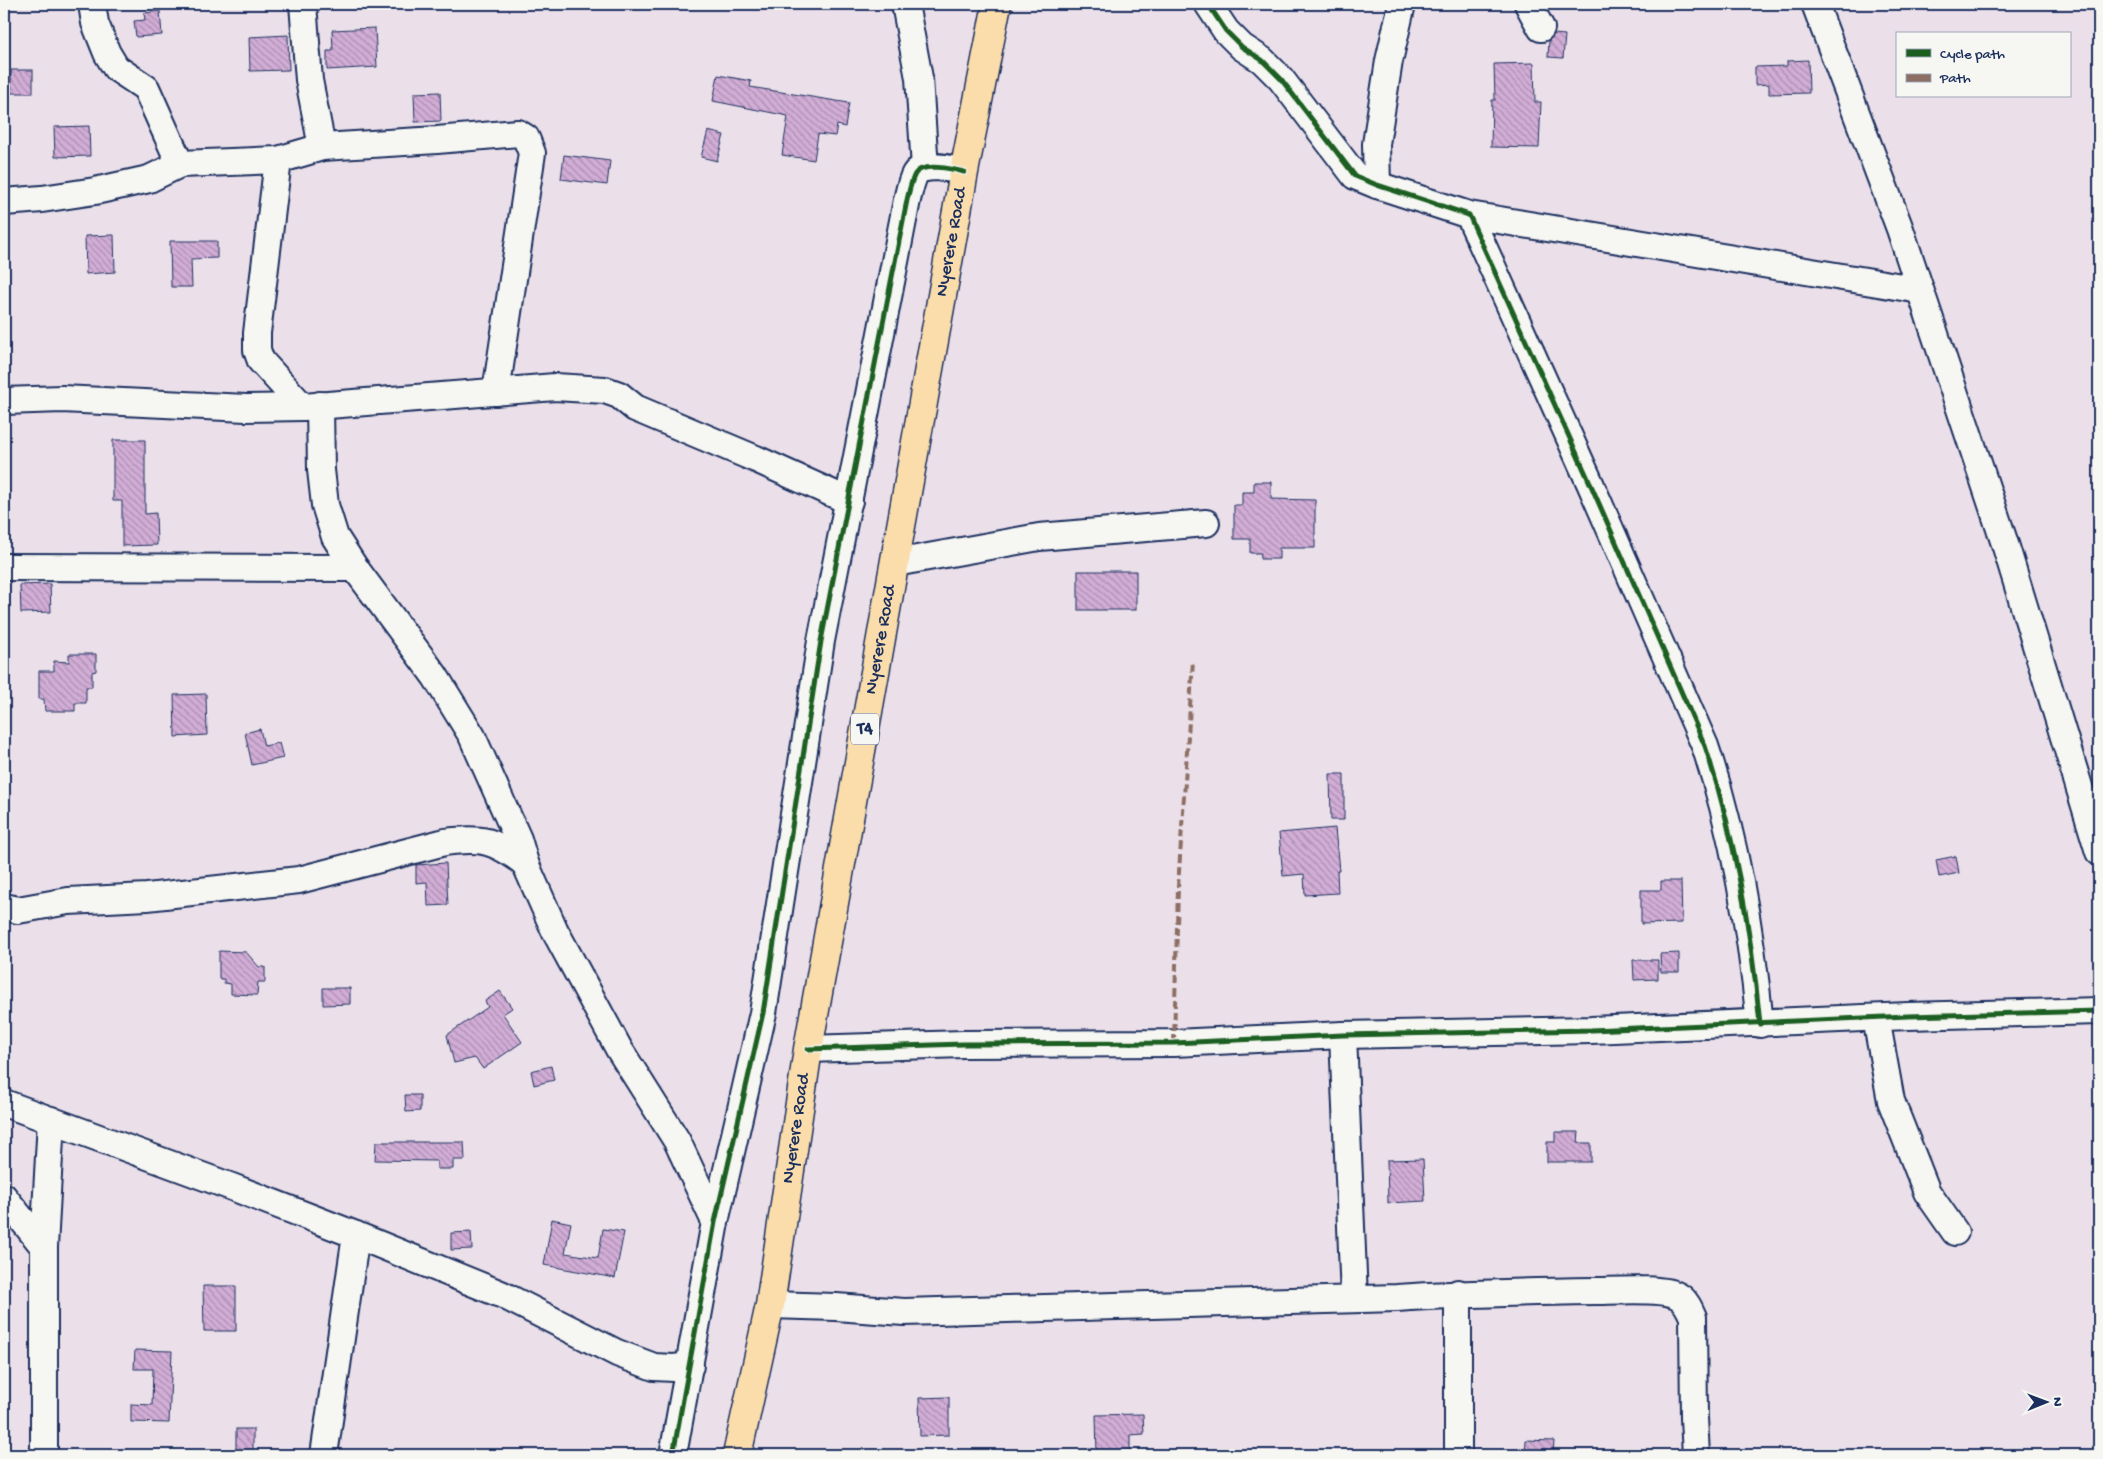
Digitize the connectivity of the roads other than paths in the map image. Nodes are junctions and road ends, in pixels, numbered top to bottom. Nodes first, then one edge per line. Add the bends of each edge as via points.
1 (92, 4) edge
2 (304, 4) edge
3 (905, 4) edge
4 (997, 4) edge
5 (1208, 4) edge
6 (1402, 4) edge
7 (1528, 4) edge
8 (1815, 4) edge
9 (1541, 28) dead end
10 (322, 147) junction
11 (278, 160) junction
12 (180, 164) junction
13 (925, 168) junction
14 (964, 172) junction
15 (1376, 185) junction
16 (4, 202) edge
17 (1468, 214) junction
18 (1920, 290) junction
19 (496, 392) junction
20 (4, 400) edge
21 (311, 406) junction
22 (849, 501) junction
23 (1206, 523) dead end
24 (895, 563) junction
25 (4, 567) edge
26 (356, 568) junction
27 (2099, 852) edge
28 (525, 863) junction
29 (4, 907) edge
30 (2099, 1011) edge
31 (1876, 1018) junction
32 (1760, 1024) junction
33 (1343, 1035) junction
34 (808, 1049) junction
35 (4, 1103) edge
36 (51, 1120) junction
37 (4, 1196) edge
38 (715, 1222) junction
39 (1955, 1232) dead end
40 (356, 1235) junction
41 (44, 1247) junction
42 (1458, 1293) junction
43 (1354, 1298) junction
44 (770, 1305) junction
45 (690, 1366) junction
46 (44, 1455) edge
47 (324, 1455) edge
48 (673, 1455) edge
49 (737, 1455) edge
50 (1458, 1455) edge
51 (1696, 1455) edge

1 - 12 street via 95,23 107,53 116,68 146,88
2 - 10 street via 309,80
3 - 13 street via 919,78
4 - 14 highway, Nyerere Road / T4
5 - 15 street via 1226,31 1281,79 1355,176
6 - 15 street via 1389,60 1376,144
7 - 9 street
8 - 18 street
10 - 11 street
10 - 19 street via 518,133 526,138 532,153
11 - 12 street
11 - 21 street via 257,350 261,361
12 - 16 street via 149,179 95,191
13 - 14 street via 943,167
13 - 22 street via 915,172 907,200
14 - 24 highway, Nyerere Road / T4
15 - 17 street
17 - 18 street
17 - 32 street via 1705,746 1734,850
18 - 27 street via 2006,547
19 - 21 street
19 - 22 street via 555,387 605,390 635,408
20 - 21 street via 62,399 246,408
21 - 26 street via 325,504 336,536
22 - 38 street via 821,640 763,1013
23 - 24 street via 1039,536
24 - 34 highway, Nyerere Road / T4
25 - 26 street
26 - 28 street via 435,676 472,736 518,839
28 - 29 street via 491,842 467,839 444,842 299,880 148,898 68,901 18,910
28 - 38 street via 555,931 619,1049 677,1141
30 - 31 street
31 - 32 street
31 - 39 street via 1891,1101 1927,1192
32 - 33 street
33 - 34 street via 1174,1043
33 - 43 street
34 - 44 highway, Nyerere Road / T4
35 - 36 street
36 - 40 street
36 - 41 street
37 - 41 street
38 - 45 street
40 - 45 street via 503,1295 617,1353 654,1367
40 - 47 street
41 - 46 street
42 - 43 street
42 - 50 street
42 - 51 street via 1631,1290 1678,1296 1693,1317
43 - 44 street via 904,1312
44 - 49 highway, Nyerere Road / T4
45 - 48 street

